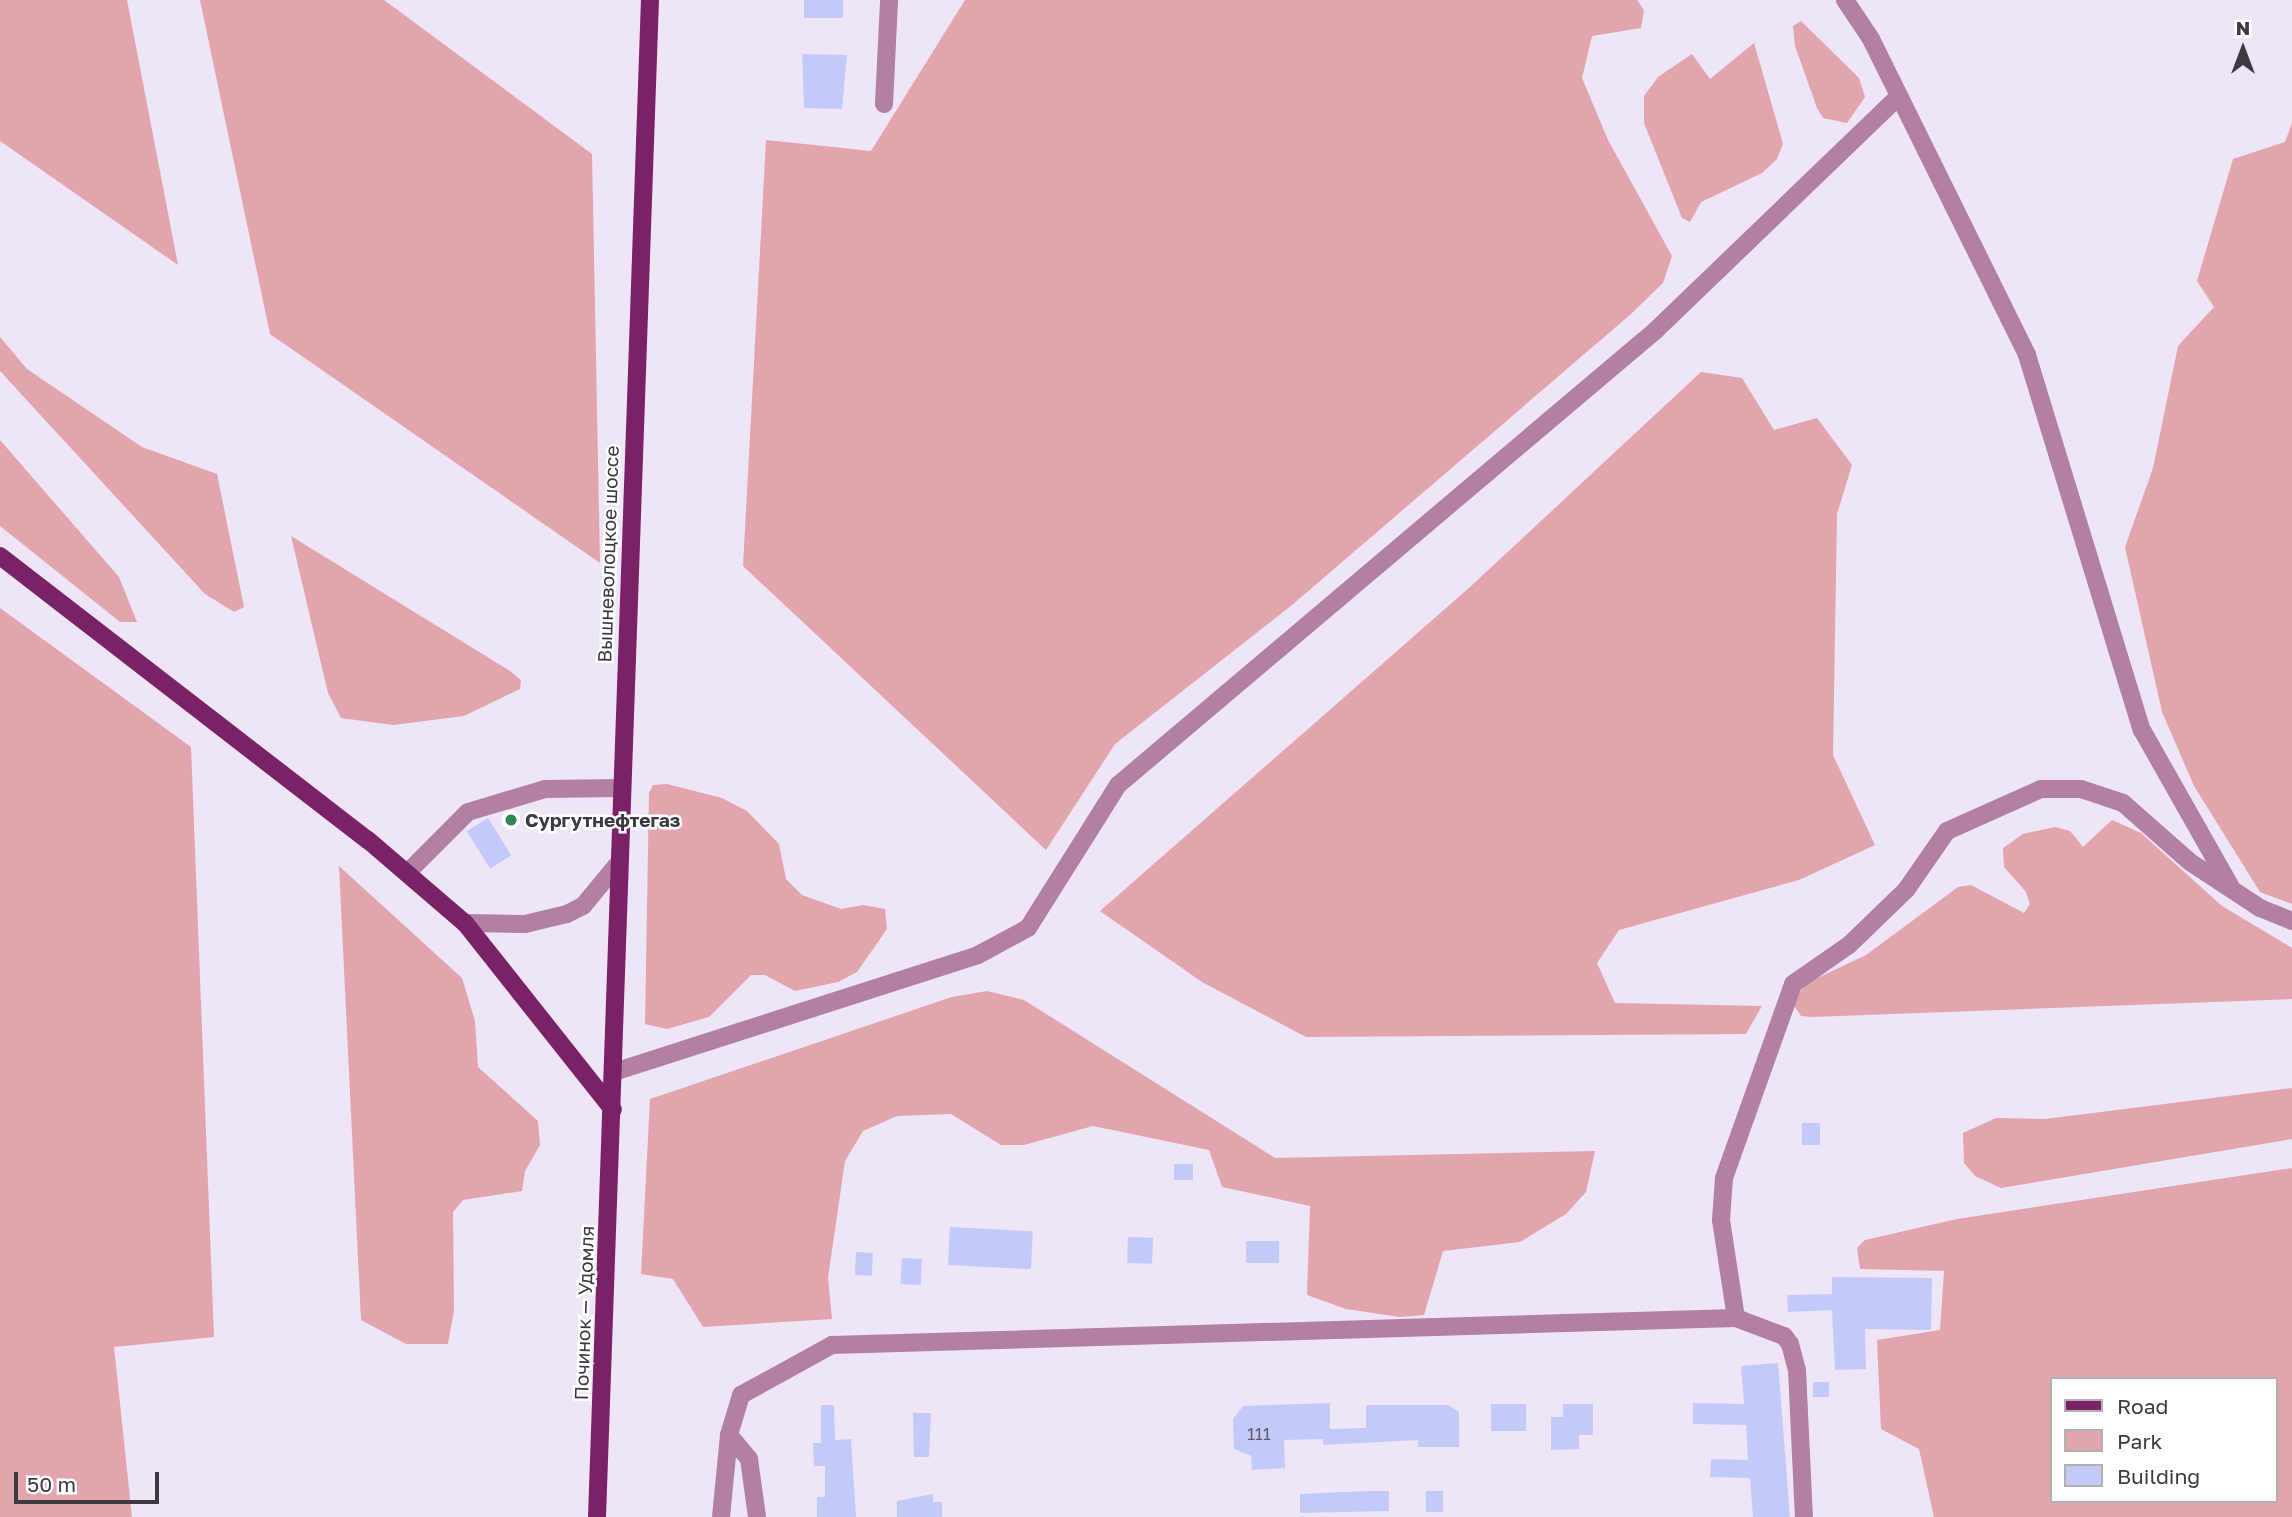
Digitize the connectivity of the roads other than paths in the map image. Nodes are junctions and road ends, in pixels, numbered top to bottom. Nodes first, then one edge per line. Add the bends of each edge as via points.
1 (650, 0) edge
2 (889, 0) edge
3 (1845, 0) edge
4 (1899, 96) junction
5 (884, 104) dead end
6 (0, 556) edge
7 (619, 788) junction
8 (616, 866) junction
9 (407, 873) junction
10 (2232, 889) junction
11 (2292, 921) edge
12 (465, 923) junction
13 (614, 1073) junction
14 (613, 1110) junction
15 (1736, 1318) junction
16 (729, 1435) junction
17 (597, 1517) edge
18 (721, 1517) edge
19 (757, 1517) edge
20 (1804, 1517) edge

1 - 7 main road, Вышневолоцкое шоссе
2 - 5 street
3 - 4 street
4 - 10 street via 2027,355 2142,730
4 - 13 street via 1656,330 1118,785 1028,928 978,955
6 - 9 main road
7 - 8 main road, Вышневолоцкое шоссе
7 - 9 street via 545,789 468,812
8 - 12 street via 583,906 567,914 525,924
8 - 13 main road, Вышневолоцкое шоссе
9 - 12 main road
10 - 11 street
10 - 15 street via 2190,862 2123,803 2081,789 2041,789 1947,831 1906,890 1849,945 1793,984 1724,1178 1722,1231
12 - 14 main road
13 - 14 main road, Вышневолоцкое шоссе
14 - 17 main road, Починок — Удомля
15 - 16 street via 832,1345 741,1395
15 - 20 street via 1784,1336 1790,1344 1797,1370
16 - 18 street
16 - 19 street via 749,1459

